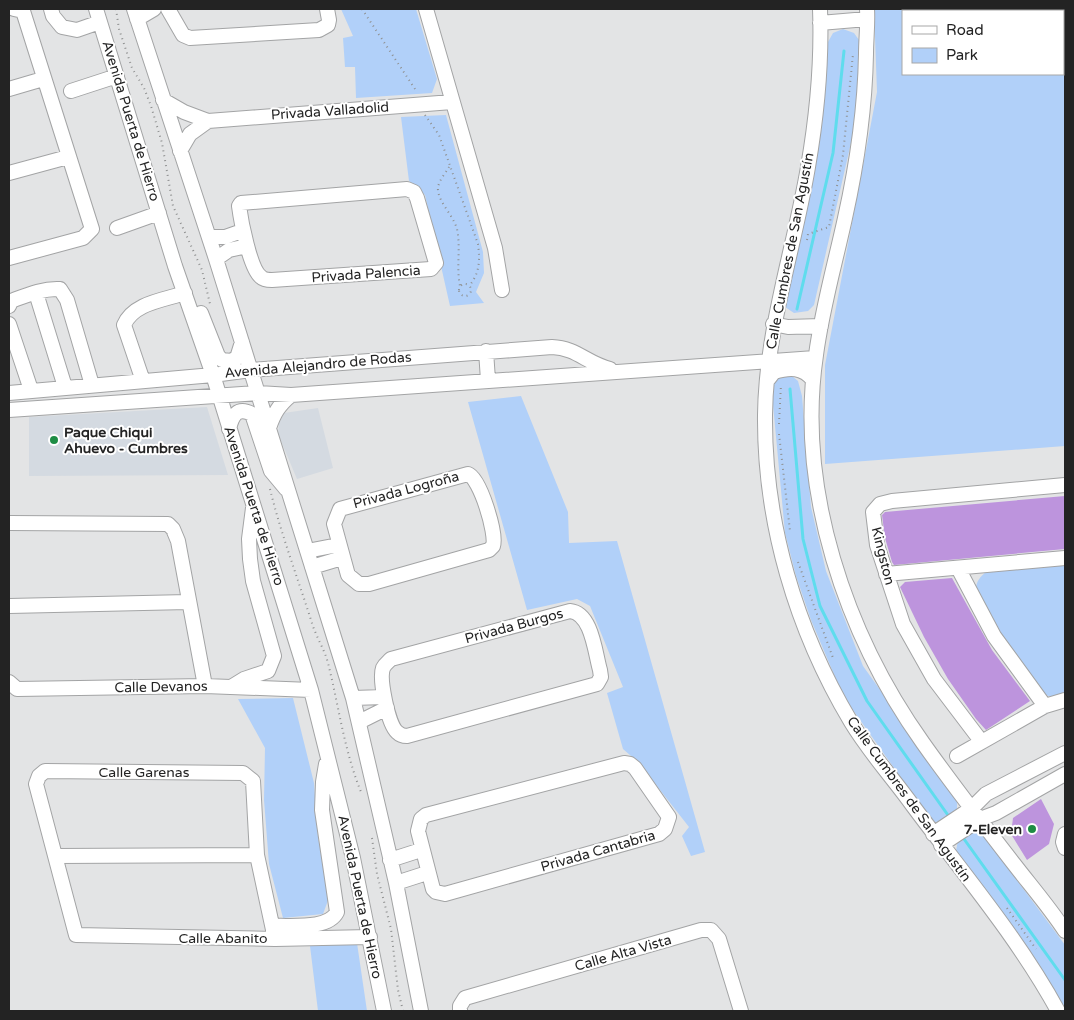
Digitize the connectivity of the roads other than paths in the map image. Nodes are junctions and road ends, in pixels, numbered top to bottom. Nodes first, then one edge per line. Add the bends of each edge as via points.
1 (12, 9) edge
2 (51, 9) edge
3 (154, 9) edge
4 (168, 9) edge
5 (326, 9) edge
6 (426, 9) edge
7 (136, 14) edge
8 (867, 14) edge
9 (98, 16) edge
10 (820, 16) edge
11 (117, 76) junction
12 (44, 79) junction
13 (9, 89) edge
14 (71, 91) dead end
15 (164, 100) junction
16 (452, 102) junction
17 (208, 121) junction
18 (180, 151) junction
19 (68, 156) junction
20 (9, 173) edge
21 (159, 213) junction
22 (116, 228) dead end
23 (242, 231) junction
24 (208, 236) junction
25 (247, 246) junction
26 (9, 258) edge
27 (216, 259) junction
28 (183, 288) junction
29 (502, 290) dead end
30 (36, 293) junction
31 (9, 306) edge
32 (9, 324) edge
33 (773, 324) junction
34 (820, 326) junction
35 (242, 342) junction
36 (486, 351) junction
37 (578, 354) junction
38 (815, 358) junction
39 (768, 360) junction
40 (251, 370) junction
41 (622, 372) junction
42 (570, 374) junction
43 (213, 375) junction
44 (488, 380) junction
45 (813, 380) junction
46 (143, 381) junction
47 (767, 381) junction
48 (92, 385) junction
49 (65, 387) junction
50 (31, 390) junction
51 (9, 393) edge
52 (258, 393) junction
53 (218, 395) junction
54 (291, 395) junction
55 (9, 410) edge
56 (229, 428) junction
57 (269, 428) junction
58 (1065, 485) edge
59 (288, 491) junction
60 (253, 503) junction
61 (9, 522) edge
62 (307, 551) junction
63 (340, 552) junction
64 (1065, 558) edge
65 (312, 567) junction
66 (958, 568) junction
67 (886, 574) junction
68 (188, 602) junction
69 (9, 606) edge
70 (10, 684) edge
71 (205, 686) junction
72 (231, 687) junction
73 (311, 690) junction
74 (352, 698) junction
75 (1065, 700) edge
76 (386, 703) junction
77 (1045, 706) junction
78 (359, 722) junction
79 (981, 741) junction
80 (1065, 754) edge
81 (957, 756) dead end
82 (327, 760) junction
83 (1065, 774) edge
84 (976, 814) junction
85 (1065, 834) edge
86 (937, 839) junction
87 (1065, 848) edge
88 (421, 850) junction
89 (257, 855) junction
90 (56, 856) junction
91 (390, 860) junction
92 (428, 873) junction
93 (396, 883) junction
94 (274, 932) junction
95 (1065, 932) edge
96 (370, 937) junction
97 (383, 1011) edge
98 (421, 1011) edge
99 (460, 1011) edge
100 (741, 1011) edge
101 (1058, 1011) edge

1 - 12 street via 23,11
2 - 9 street via 62,27 77,30
3 - 7 street
4 - 5 street via 183,35 190,38 319,30 328,25
6 - 16 street
7 - 15 street
8 - 10 street
8 - 34 street via 865,90 859,146
9 - 11 street, Avenida Puerta de Hierro
10 - 33 street, Calle Cumbres de San Agustín via 816,111 808,169
11 - 14 street
11 - 21 street, Avenida Puerta de Hierro
12 - 13 street
12 - 19 street
15 - 17 street, Privada Valladolid
15 - 18 street
16 - 17 street, Privada Valladolid
16 - 29 street via 495,248
17 - 18 street via 190,134
18 - 24 street
19 - 20 street
19 - 26 street via 90,221 90,234
21 - 22 street
21 - 28 street, Avenida Puerta de Hierro
23 - 24 street via 225,237
23 - 25 street, Privada Palencia
23 - 25 street, Privada Palencia via 239,206 243,202 407,189 417,198 436,265 431,269 267,280 256,272
24 - 27 street
25 - 27 street via 229,250
27 - 35 street
28 - 35 street via 197,304 222,360 237,358
28 - 43 street, Avenida Puerta de Hierro
28 - 46 street via 137,309 128,316 124,325
30 - 31 street via 12,300
30 - 48 street via 60,290 67,300
30 - 49 street
32 - 50 street
33 - 34 street
33 - 39 street, Calle Cumbres de San Agustín
34 - 38 street
35 - 40 street
36 - 37 street, Avenida Alejandro de Rodas via 563,347
36 - 40 street, Avenida Alejandro de Rodas
36 - 44 street
37 - 41 street, Avenida Alejandro de Rodas via 588,362
37 - 42 street via 576,368
38 - 39 street, Avenida Alejandro de Rodas
38 - 45 street
39 - 41 street, Avenida Alejandro de Rodas
39 - 47 street, Calle Cumbres de San Agustín
40 - 43 street, Avenida Alejandro de Rodas
40 - 52 street
41 - 42 street, Avenida Alejandro de Rodas
42 - 44 street, Avenida Alejandro de Rodas
43 - 46 street, Avenida Alejandro de Rodas
43 - 53 street, Avenida Puerta de Hierro
44 - 54 street, Avenida Alejandro de Rodas
45 - 47 street via 808,373 797,369 774,372
45 - 84 street via 813,453 823,519 847,601 869,652 922,742
46 - 48 street, Avenida Alejandro de Rodas
47 - 86 street, Calle Cumbres de San Agustín via 765,424 771,500 792,592 826,676 852,724
48 - 49 street, Avenida Alejandro de Rodas
49 - 50 street, Avenida Alejandro de Rodas
50 - 51 street, Avenida Alejandro de Rodas
52 - 53 street, Avenida Alejandro de Rodas
52 - 54 street, Avenida Alejandro de Rodas
52 - 57 street
53 - 55 street, Avenida Alejandro de Rodas
53 - 56 street, Avenida Puerta de Hierro
54 - 57 street via 280,403
56 - 59 street via 232,416 238,411 246,410 252,414 271,471
56 - 60 street, Avenida Puerta de Hierro
57 - 59 street
58 - 67 street, Kingston via 880,504 873,515 877,545
59 - 62 street
60 - 72 street via 249,538 253,581 274,656 268,671
60 - 73 street, Avenida Puerta de Hierro
61 - 68 street via 168,524 178,541
62 - 63 street
62 - 65 street
63 - 63 street, Privada Logroña via 348,574 354,582 362,585 489,550 494,536 478,484 473,475 468,474 340,509 334,524
63 - 65 street
64 - 66 street
65 - 74 street
66 - 67 street
66 - 77 street via 994,636
67 - 79 street, Kingston via 903,624 934,679
68 - 69 street
68 - 71 street
70 - 71 street, Calle Devanos via 17,689
71 - 72 street, Calle Devanos
72 - 73 street, Calle Devanos
73 - 82 street, Avenida Puerta de Hierro
74 - 76 street
74 - 78 street
75 - 77 street
76 - 76 street, Privada Burgos via 393,728 398,734 407,736 597,684 601,677 586,623 579,614 570,611 391,659 382,669
76 - 78 street
77 - 79 street
78 - 91 street
79 - 81 street
80 - 84 street via 986,794
82 - 94 street, Calle Abanito via 322,810 337,912 331,920
82 - 96 street, Avenida Puerta de Hierro
83 - 84 street via 996,813
84 - 86 street
84 - 95 street
85 - 87 street
86 - 101 street, Calle Cumbres de San Agustín via 1006,929
88 - 91 street
88 - 92 street, Privada Cantabria
88 - 92 street, Privada Cantabria via 418,825 426,816 624,763 635,768 669,817 665,829 658,834 445,894 433,889
89 - 90 street
89 - 90 street, Calle Garenas via 253,781 243,773 45,771 36,784
89 - 94 street
90 - 94 street, Calle Abanito via 76,935
91 - 93 street
92 - 93 street
93 - 98 street
94 - 96 street, Calle Abanito
96 - 97 street, Avenida Puerta de Hierro
99 - 100 street, Calle Alta Vista via 465,998 701,930 711,930 718,939

